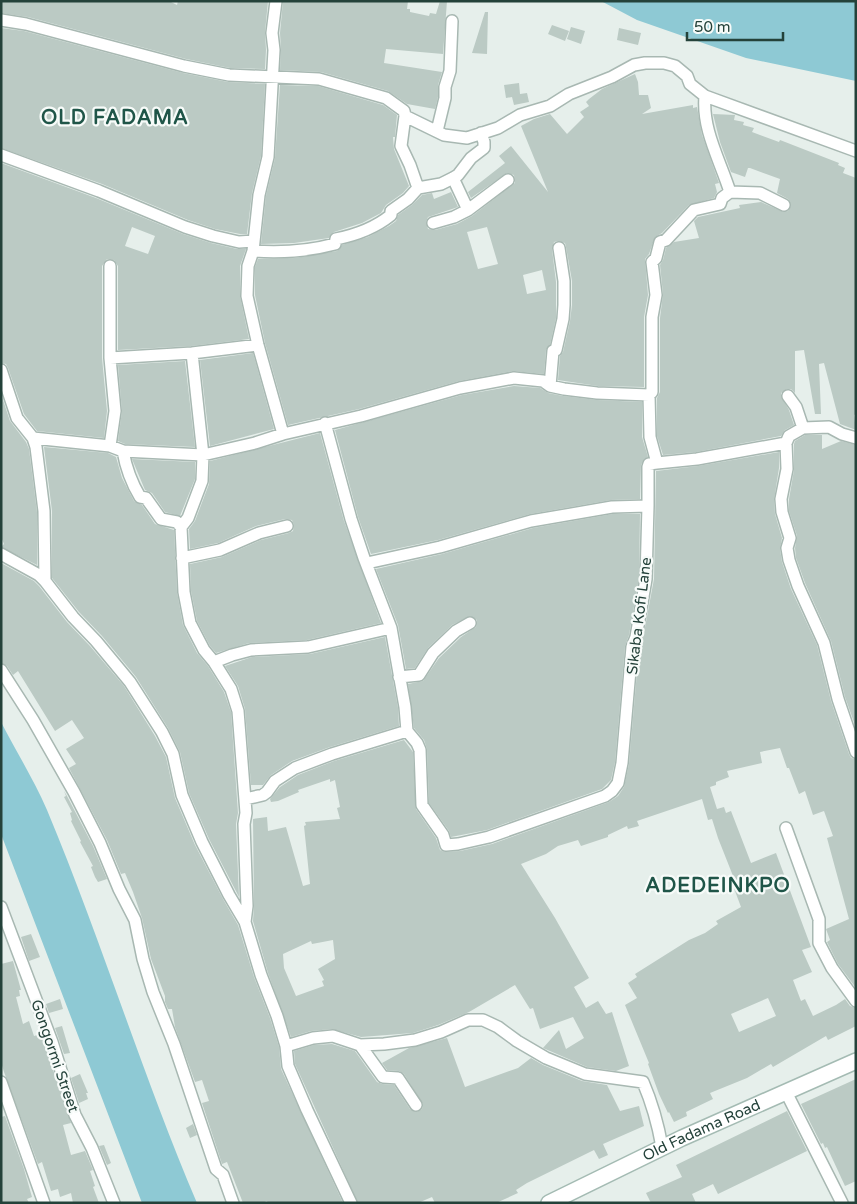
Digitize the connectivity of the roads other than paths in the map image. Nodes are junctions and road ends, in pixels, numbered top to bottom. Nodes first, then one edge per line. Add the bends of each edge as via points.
1 (276, 1) edge
2 (1, 20) edge
3 (452, 21) dead end
4 (273, 76) junction
5 (705, 96) junction
6 (405, 116) junction
7 (437, 131) junction
8 (481, 134) junction
9 (856, 151) edge
10 (1, 155) edge
11 (453, 178) junction
12 (508, 180) dead end
13 (418, 188) junction
14 (730, 192) junction
15 (784, 204) dead end
16 (468, 210) junction
17 (433, 223) dead end
18 (253, 246) junction
19 (559, 248) dead end
20 (110, 266) dead end
21 (258, 345) junction
22 (192, 353) junction
23 (110, 358) junction
24 (1, 370) edge
25 (550, 386) junction
26 (649, 395) junction
27 (788, 396) dead end
28 (325, 423) junction
29 (803, 428) junction
30 (283, 434) junction
31 (33, 438) junction
32 (856, 438) edge
33 (786, 443) junction
34 (110, 446) junction
35 (123, 451) junction
36 (203, 455) junction
37 (657, 463) junction
38 (648, 506) junction
39 (287, 526) dead end
40 (181, 527) junction
41 (1, 554) edge
42 (182, 558) junction
43 (366, 563) junction
44 (45, 581) junction
45 (470, 623) dead end
46 (390, 628) junction
47 (214, 662) junction
48 (1, 670) edge
49 (400, 677) junction
50 (407, 731) junction
51 (856, 752) edge
52 (245, 799) junction
53 (786, 828) dead end
54 (1, 907) edge
55 (245, 922) junction
56 (856, 1000) edge
57 (360, 1045) junction
58 (286, 1046) junction
59 (856, 1062) edge
60 (1, 1082) edge
61 (786, 1092) junction
62 (416, 1105) dead end
63 (662, 1147) junction
64 (44, 1203) edge
65 (114, 1203) edge
66 (233, 1203) edge
67 (351, 1203) edge
68 (549, 1203) edge
69 (842, 1203) edge

1 - 4 street via 272,33
2 - 4 street via 184,66 229,75
3 - 7 street via 450,71
4 - 6 street via 319,79 357,89 386,98 404,111
4 - 18 street via 268,157 259,195
5 - 8 street via 675,66 645,63 634,65 550,106
5 - 9 street
5 - 14 street via 708,133
6 - 7 street
6 - 13 street via 401,146
7 - 8 street via 467,138
8 - 11 street via 484,148
10 - 18 street via 185,227
11 - 13 street
11 - 16 street
12 - 16 street
13 - 18 street via 391,211 388,218 355,236 336,239 335,244 305,250
14 - 15 street via 760,193
14 - 26 street via 720,204 694,210 666,240 660,242 652,262 656,295 652,317 652,392
16 - 17 street
18 - 21 street via 248,266 247,296
19 - 25 street via 564,280 564,319 553,352
20 - 23 street
21 - 22 street
21 - 30 street
22 - 23 street
22 - 36 street
23 - 34 street via 115,411
24 - 31 street via 17,418
25 - 26 street
25 - 28 street via 543,381 514,378 480,383
26 - 37 street via 650,437
27 - 29 street via 796,407
28 - 30 street
28 - 43 street
29 - 32 street via 829,427
29 - 33 street via 789,436
30 - 36 street
31 - 34 street
31 - 44 street via 44,511
33 - 37 street
33 - 51 street via 787,470 781,499 790,538 787,548 789,560 824,643
34 - 35 street
35 - 36 street
35 - 40 street via 132,484 140,496 146,498 161,519 177,522
36 - 40 street via 202,481 188,518
37 - 38 street, Sikaba Kofi Lane via 648,467
38 - 43 street via 612,507 531,521 440,547
38 - 50 street, Sikaba Kofi Lane via 646,579 632,647 622,764 618,783 612,791 489,837 446,845 439,827 422,805 420,750
39 - 42 street via 259,533 220,550
40 - 42 street
41 - 44 street
42 - 47 street via 190,623
43 - 46 street
44 - 55 street via 130,682 162,732 173,754 182,796 202,842
45 - 49 street via 456,631 433,653 419,674
46 - 47 street via 308,647 251,650
46 - 49 street
47 - 52 street via 231,689 238,711
48 - 66 street via 74,792 135,920 154,992 216,1169 223,1175
49 - 50 street
50 - 52 street via 295,768 274,781 267,792
52 - 55 street
53 - 56 street via 819,919 819,943 832,968
54 - 65 street, Gongormi Street via 52,1042 75,1114
55 - 58 street
57 - 58 street via 334,1036
57 - 62 street via 383,1077 398,1078
57 - 63 street via 415,1040 468,1020 483,1020 546,1058 585,1074 643,1082 652,1103
58 - 67 street via 288,1066
59 - 61 street, Old Fadama Road
60 - 64 street
61 - 63 street, Old Fadama Road
61 - 69 street
63 - 68 street, Old Fadama Road

